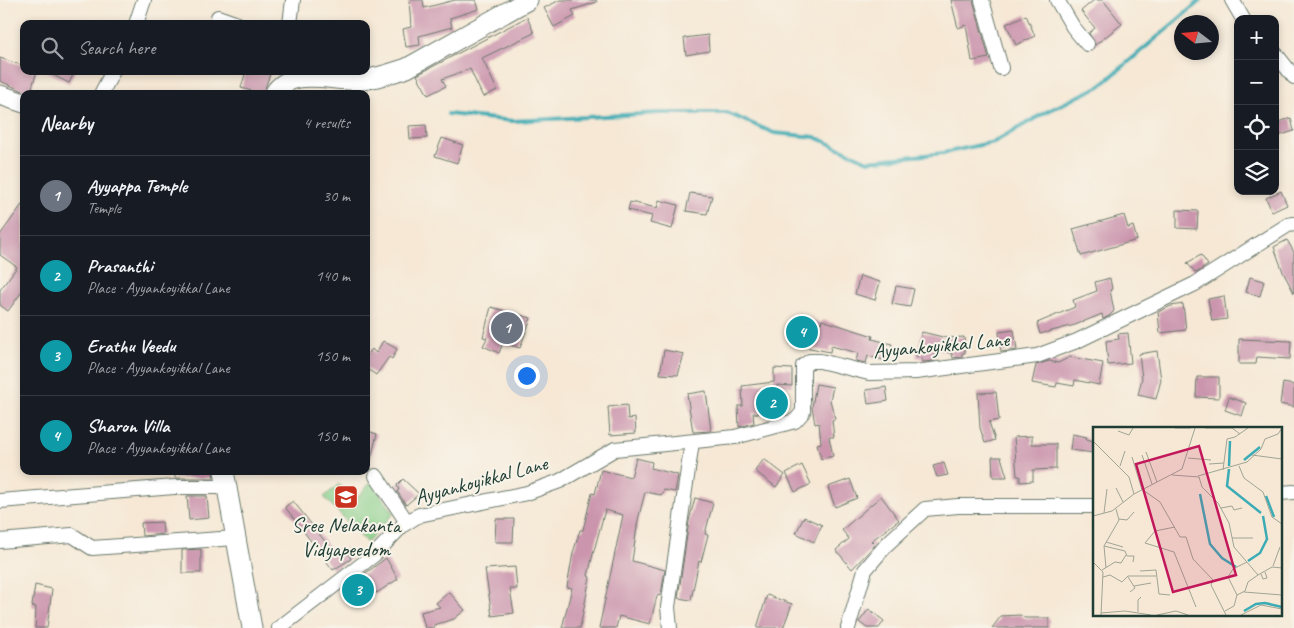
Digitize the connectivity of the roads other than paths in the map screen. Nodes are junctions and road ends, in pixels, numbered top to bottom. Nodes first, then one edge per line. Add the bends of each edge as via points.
1 (144, 0) edge
2 (293, 0) edge
3 (528, 0) edge
4 (982, 0) edge
5 (1057, 0) edge
6 (1232, 0) edge
7 (1241, 15) edge
8 (218, 17) dead end
9 (137, 20) edge
10 (227, 20) edge
11 (290, 20) edge
12 (1086, 44) dead end
13 (1279, 58) edge
14 (1001, 68) dead end
15 (111, 75) edge
16 (1294, 77) edge
17 (278, 84) edge
18 (103, 90) edge
19 (0, 95) edge
20 (20, 102) edge
21 (1294, 224) edge
22 (692, 442) junction
23 (376, 476) dead end
24 (225, 479) edge
25 (0, 502) edge
26 (1093, 506) edge
27 (407, 522) junction
28 (235, 538) junction
29 (0, 541) edge
30 (252, 628) edge
31 (279, 628) edge
32 (670, 628) edge
33 (848, 628) edge

1 - 9 street
2 - 11 street
3 - 17 main road via 407,68 388,75 362,80 291,79
4 - 14 street
5 - 12 street
6 - 7 street
8 - 10 street
13 - 16 street
15 - 18 street
19 - 20 main road
21 - 22 street, Ayyankoyikkal Lane via 1196,284 1062,348 1037,356 916,372 869,373 810,361 803,366 803,412 800,418 735,437
22 - 27 street, Ayyankoyikkal Lane via 615,449 560,481 527,493 427,511
22 - 32 street via 668,607
23 - 27 street
24 - 25 street via 174,487
24 - 28 main road
26 - 33 street via 924,509 865,570
27 - 31 street, Ayyankoyikkal Lane via 374,555
28 - 29 street via 92,548 72,535
28 - 30 main road

